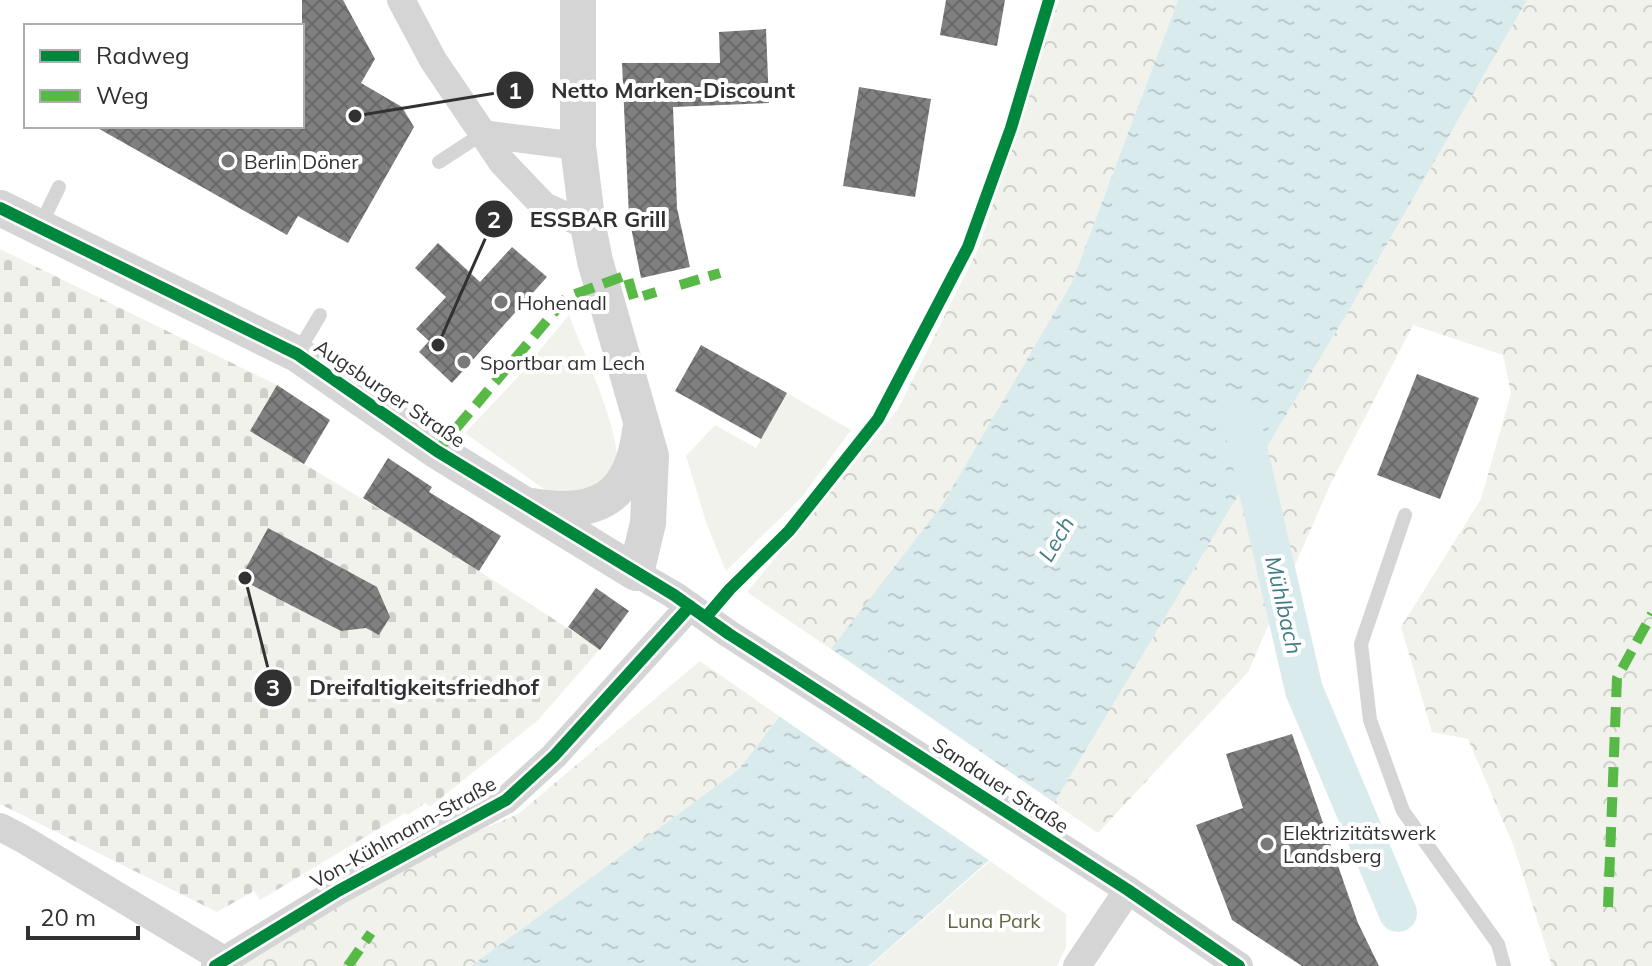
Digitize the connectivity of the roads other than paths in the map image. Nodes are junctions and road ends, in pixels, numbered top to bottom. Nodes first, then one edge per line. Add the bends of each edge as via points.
1 (401, 0) edge
2 (578, 0) edge
3 (1049, 0) edge
4 (482, 134) junction
5 (578, 146) junction
6 (439, 162) dead end
7 (59, 187) dead end
8 (0, 208) edge
9 (588, 226) junction
10 (40, 227) junction
11 (320, 315) dead end
12 (297, 354) junction
13 (641, 420) junction
14 (526, 505) junction
15 (1405, 515) dead end
16 (636, 573) junction
17 (715, 623) junction
18 (0, 827) edge
19 (1128, 890) junction
20 (219, 963) edge
21 (1077, 966) edge
22 (1239, 966) edge
23 (1504, 966) edge

1 - 4 street
2 - 5 street
3 - 17 lane via 968,247 878,419 789,531 730,589
4 - 5 street
4 - 6 lane
4 - 9 street via 544,206
5 - 9 street
7 - 10 lane
8 - 10 street, Augsburger Straße
9 - 13 street
10 - 12 street, Augsburger Straße
11 - 12 lane
12 - 14 street, Augsburger Straße
13 - 14 street via 637,449 610,498 583,509
13 - 16 street via 651,456 651,498
14 - 16 street, Augsburger Straße
15 - 23 lane via 1361,644 1370,720 1403,811 1498,944
16 - 17 street, Augsburger Straße
17 - 19 street, Sandauer Straße
17 - 20 street, Von-Kühlmann-Straße via 506,800
18 - 20 street
19 - 21 street
19 - 22 street, Sandauer Straße

